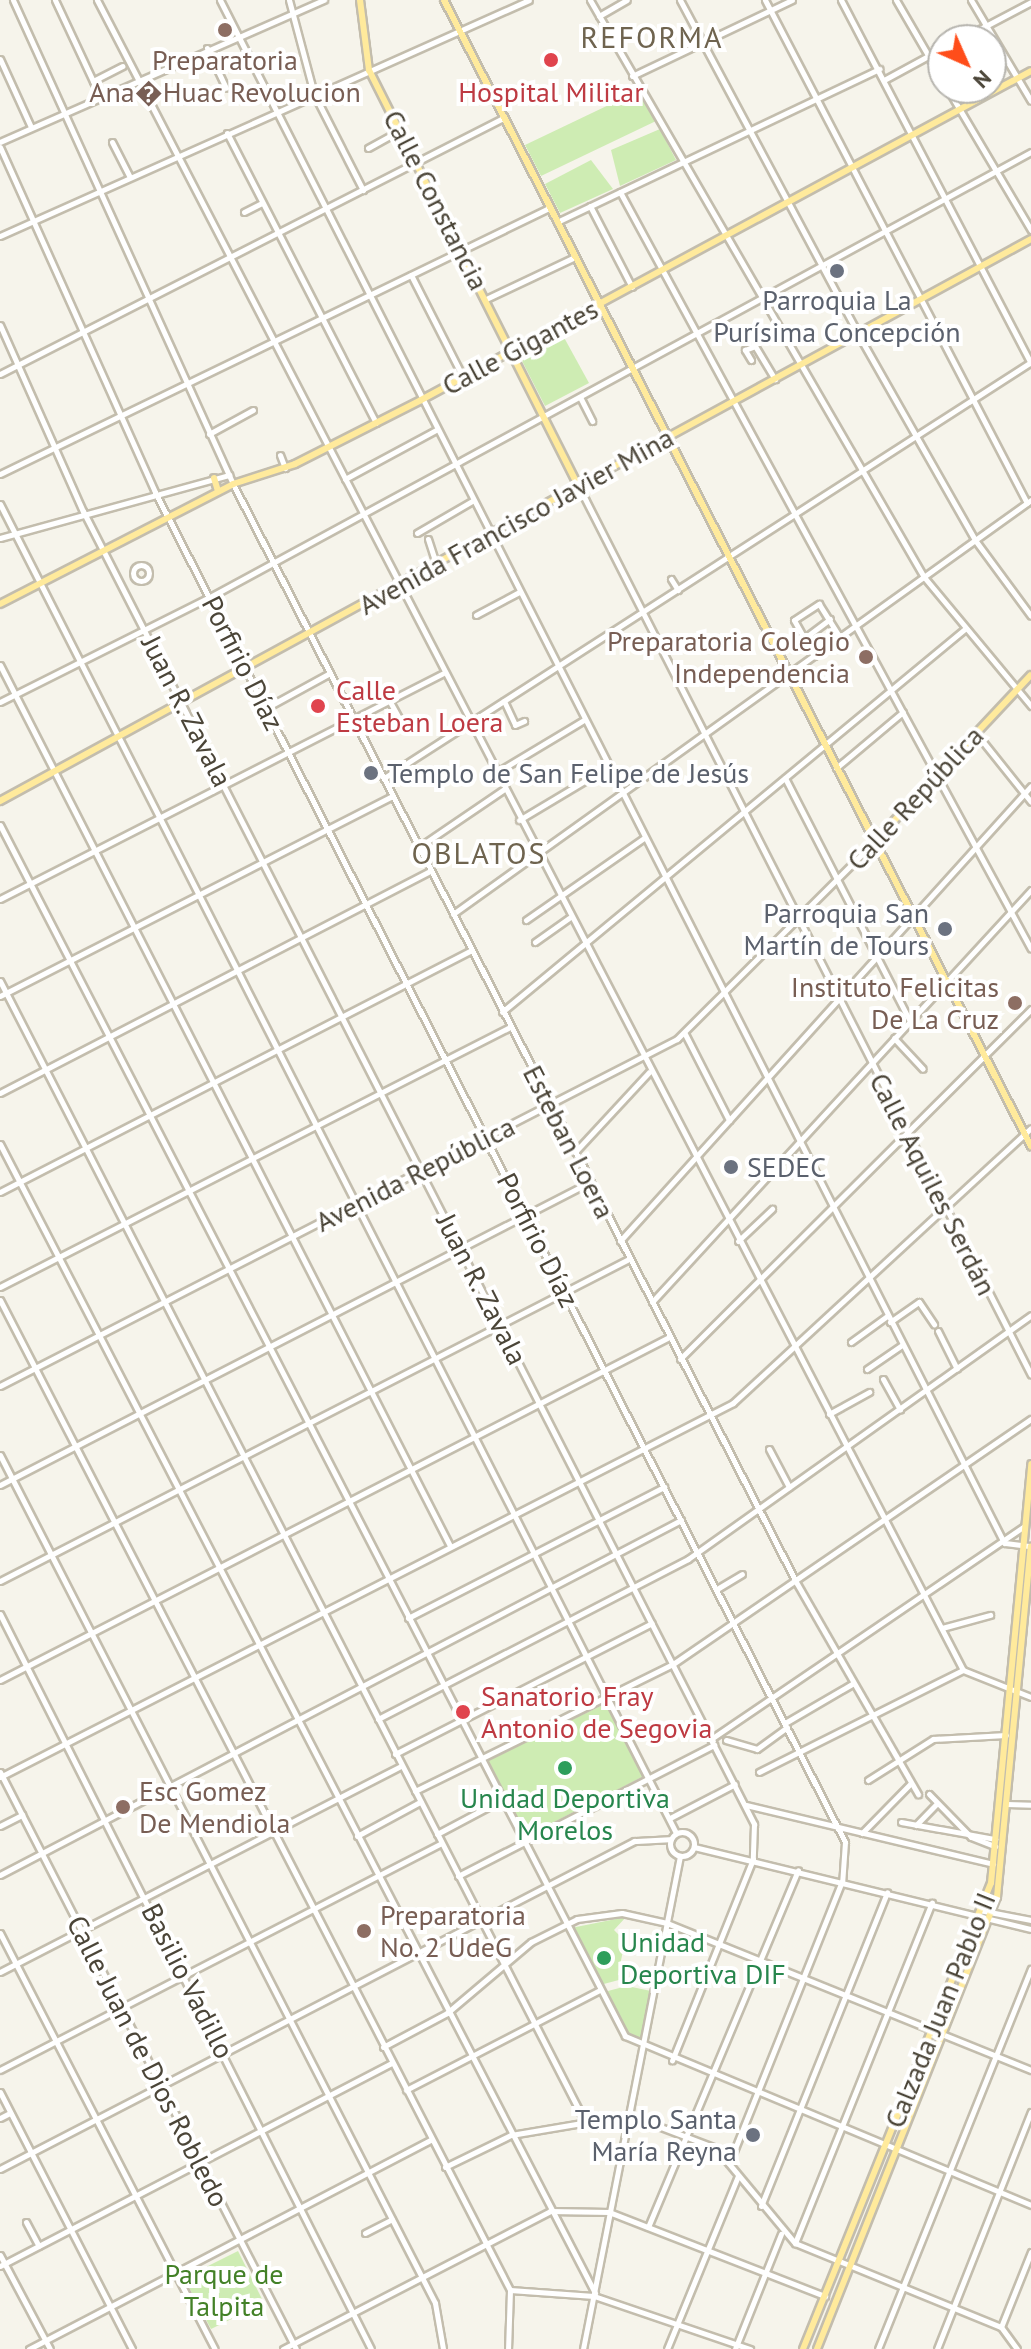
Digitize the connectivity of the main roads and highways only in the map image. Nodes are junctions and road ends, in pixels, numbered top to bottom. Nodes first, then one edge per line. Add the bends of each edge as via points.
1 (360, 0) edge
2 (444, 0) edge
3 (1031, 71) edge
4 (1031, 239) edge
5 (599, 305) junction
6 (510, 351) junction
7 (668, 439) junction
8 (214, 478) road end
9 (579, 487) junction
10 (218, 491) junction
11 (0, 604) edge
12 (1031, 675) edge
13 (0, 801) edge
14 (874, 842) junction
15 (1031, 1146) edge
16 (1031, 1464) edge
17 (1028, 1546) edge
18 (1014, 1694) junction
19 (1005, 1799) junction
20 (803, 2349) edge
21 (817, 2349) edge

1 - 6 main road, Calle Constancia via 369,70
2 - 5 main road
3 - 5 main road, Calle Gigantes
4 - 7 main road, Avenida Francisco Javier Mina
5 - 6 main road, Calle Gigantes
5 - 7 main road
6 - 9 main road, Calle Aquiles Serdán
6 - 10 main road, Calle Gigantes via 285,468
7 - 9 main road, Avenida Francisco Javier Mina
7 - 14 main road
8 - 10 main road
9 - 13 main road, Avenida Francisco Javier Mina
10 - 11 main road, Calle Gigantes
12 - 14 main road, Calle República
14 - 15 main road
16 - 17 main road, Calzada Juan Pablo II
17 - 18 main road, Calzada Juan Pablo II
18 - 19 main road, Calzada Juan Pablo II
18 - 19 main road, Calzada Juan Pablo II via 1006,1736
19 - 20 main road, Calzada Juan Pablo II via 980,1913
19 - 21 main road, Calzada Juan Pablo II via 990,1915

